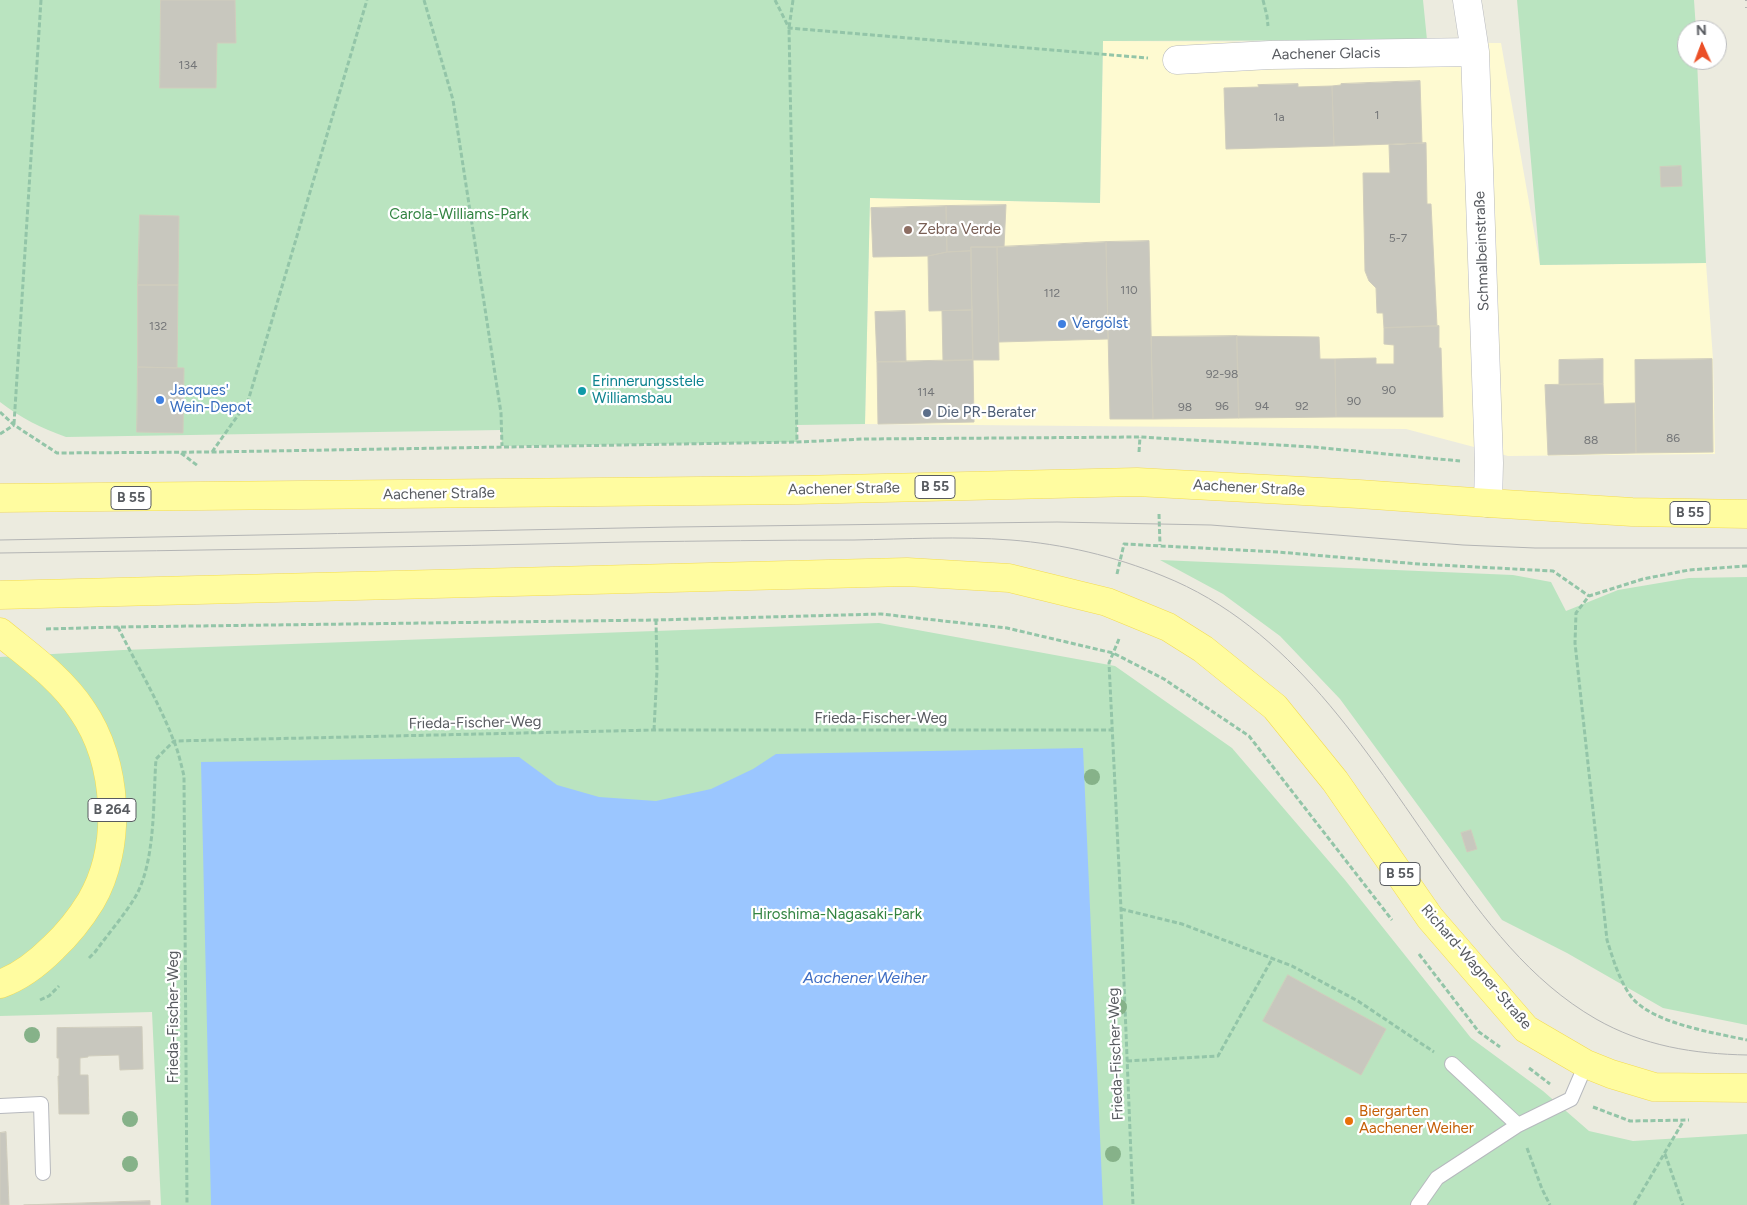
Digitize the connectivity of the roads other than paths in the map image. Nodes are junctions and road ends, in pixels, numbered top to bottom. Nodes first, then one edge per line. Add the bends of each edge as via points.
1 (1467, 0) edge
2 (1475, 52) junction
3 (1177, 60) road end
4 (0, 478) edge
5 (13, 499) edge
6 (1488, 504) junction
7 (1747, 514) edge
8 (0, 595) edge
9 (0, 632) edge
10 (0, 984) edge
11 (1452, 1064) road end
12 (1586, 1064) junction
13 (1747, 1088) edge
14 (0, 1106) edge
15 (1518, 1125) junction
16 (43, 1173) dead end
17 (1418, 1205) edge

1 - 2 street, Schmalbeinstraße
2 - 3 street, Aachener Glacis via 1270,55
2 - 6 street, Schmalbeinstraße
4 - 5 main road
5 - 6 main road, Aachener Straße / B 55 via 798,490 1137,482
6 - 7 main road, Aachener Straße / B 55
8 - 12 main road, Richard-Wagner-Straße / B 55 via 907,572 1009,578 1107,602 1168,627 1203,649 1275,707 1335,781 1430,918 1465,959 1526,1029
9 - 10 main road, B 264 via 57,679 83,710 101,745 111,784 113,824 106,863 95,891 69,933 41,960
11 - 15 lane
12 - 13 main road, Richard-Wagner-Straße / B 55 via 1654,1087
12 - 15 lane via 1571,1099
14 - 16 lane via 41,1104
15 - 17 lane via 1437,1178

